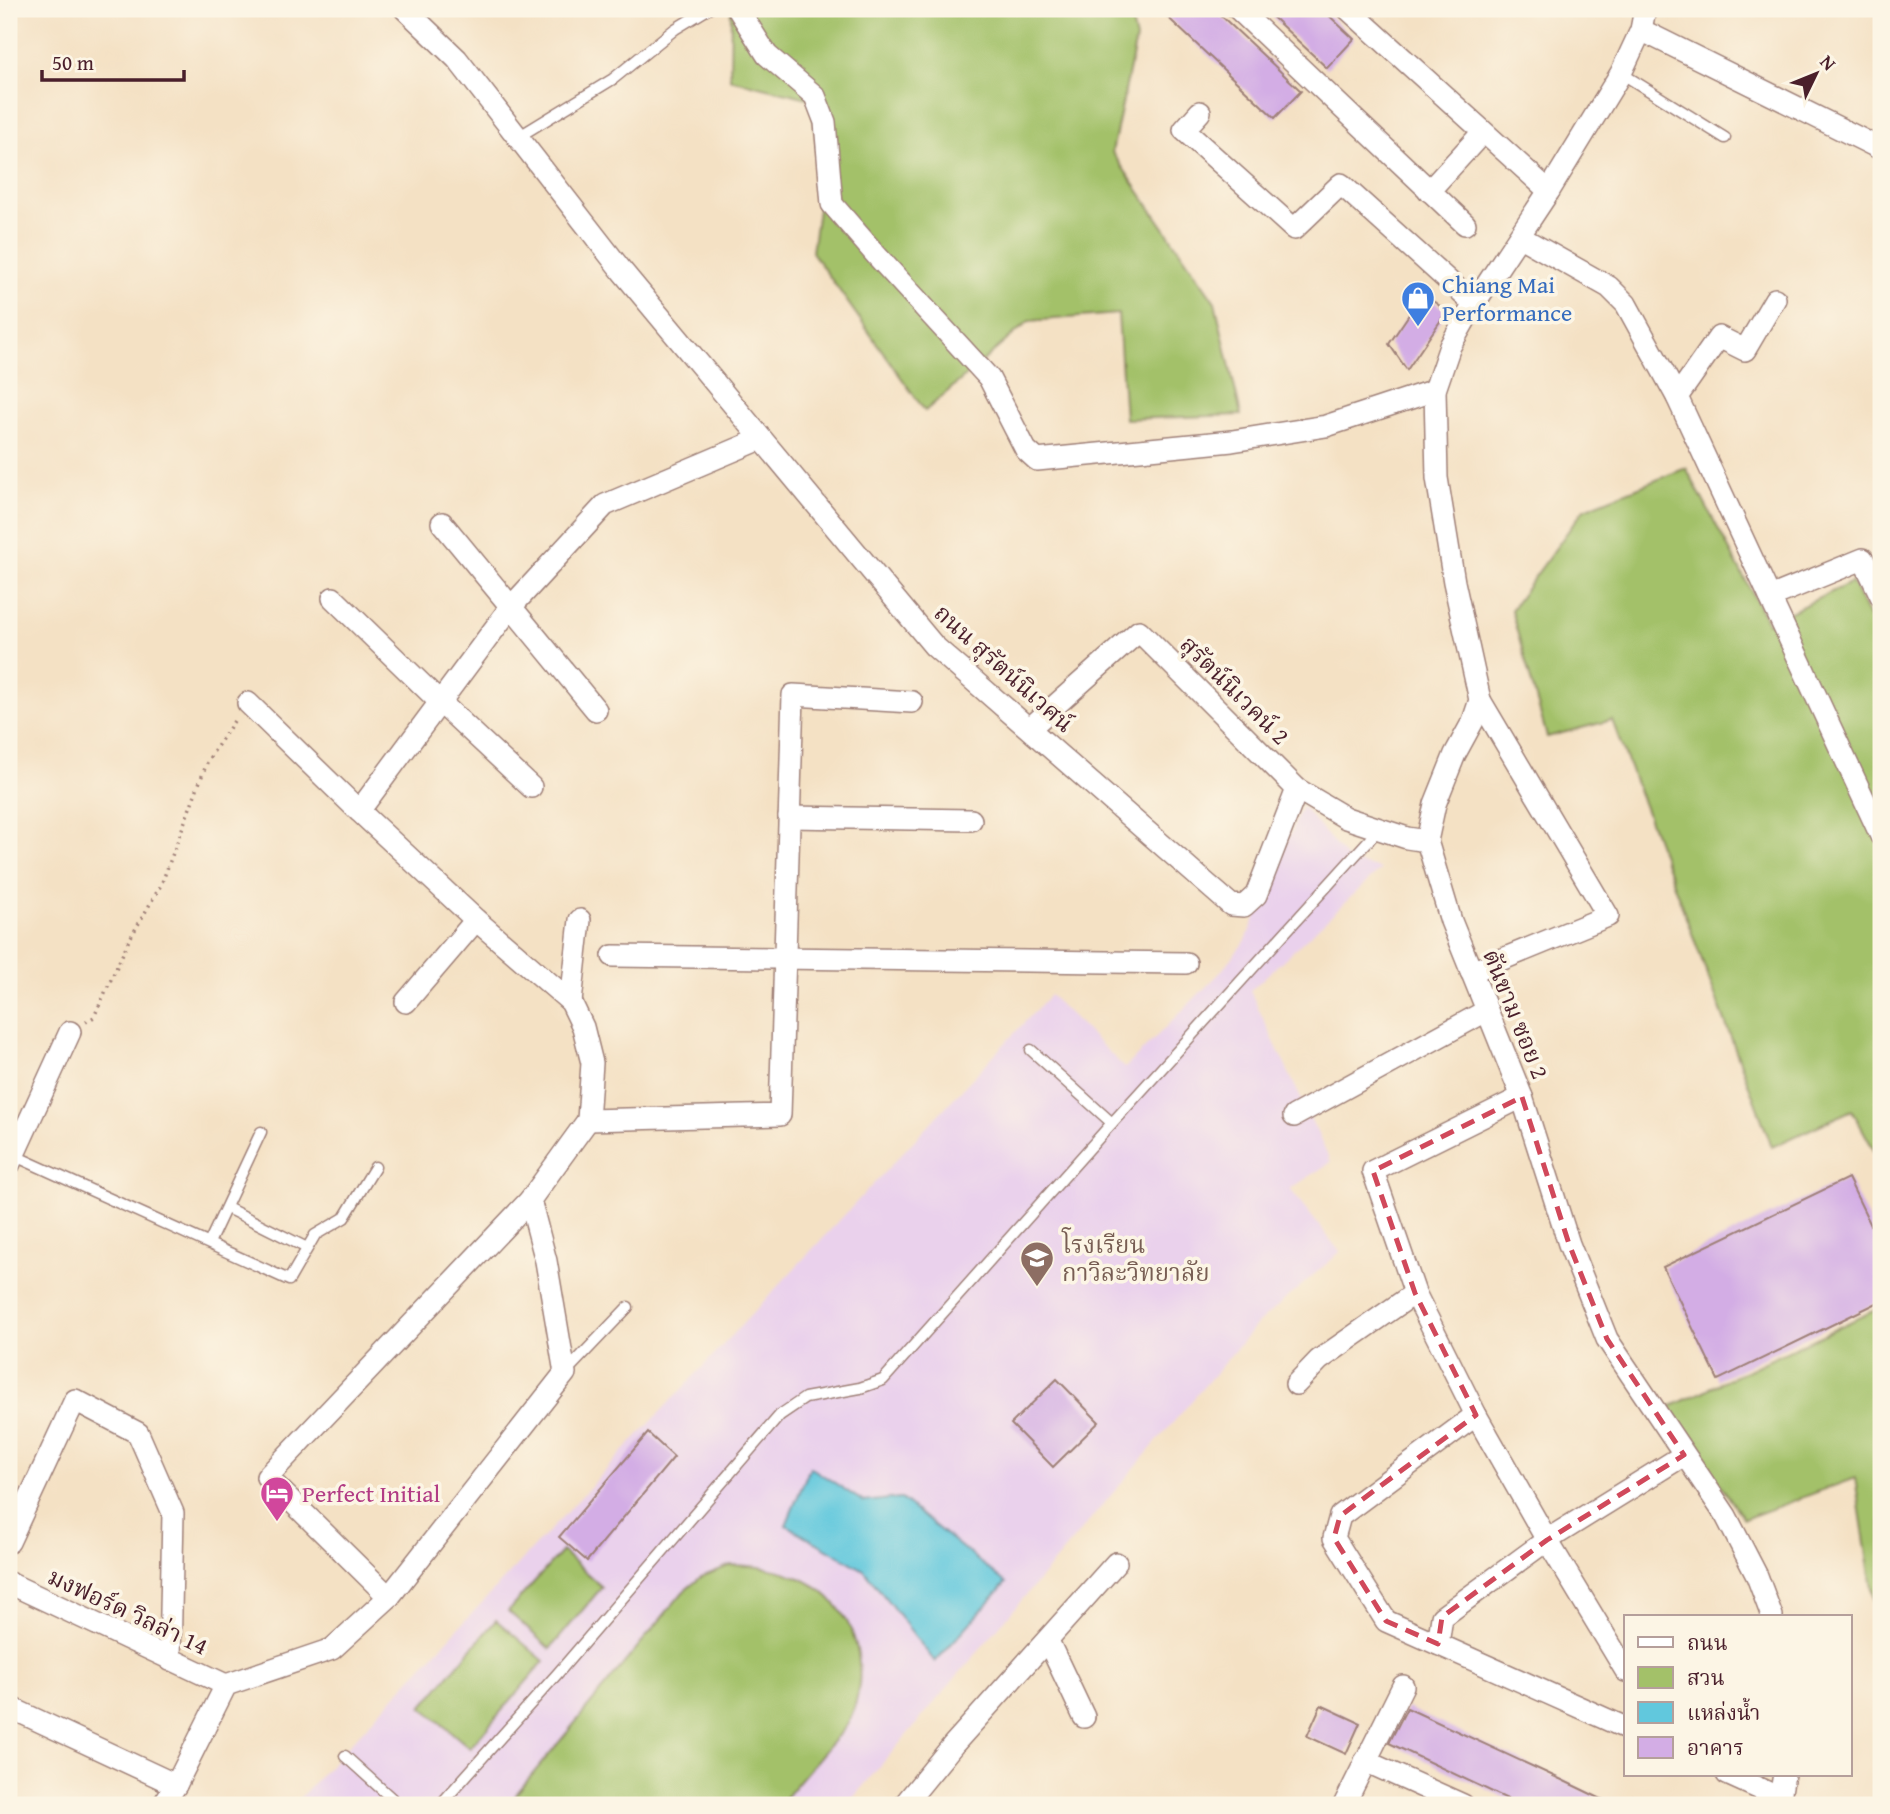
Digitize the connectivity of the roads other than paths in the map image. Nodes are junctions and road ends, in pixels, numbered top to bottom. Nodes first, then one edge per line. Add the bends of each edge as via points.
1 (405, 9) edge
2 (708, 9) edge
3 (738, 9) edge
4 (1238, 9) edge
5 (1348, 9) edge
6 (1643, 19) edge
7 (1621, 73) junction
8 (1200, 113) dead end
9 (1483, 132) junction
10 (518, 137) junction
11 (1725, 138) dead end
12 (1881, 149) edge
13 (1429, 191) junction
14 (1549, 191) junction
15 (1465, 224) dead end
16 (1520, 237) junction
17 (1774, 299) dead end
18 (1474, 304) junction
19 (1435, 390) junction
20 (1677, 397) junction
21 (761, 439) junction
22 (442, 523) dead end
23 (1881, 596) edge
24 (1770, 597) junction
25 (333, 598) dead end
26 (510, 608) junction
27 (1480, 700) junction
28 (912, 702) dead end
29 (248, 703) road end
30 (440, 703) junction
31 (596, 710) dead end
32 (1030, 728) junction
33 (531, 787) dead end
34 (1297, 789) junction
35 (359, 811) junction
36 (789, 817) junction
37 (971, 820) dead end
38 (1379, 829) junction
39 (1881, 836) edge
40 (1427, 841) junction
41 (477, 920) junction
42 (580, 920) dead end
43 (613, 956) dead end
44 (784, 959) junction
45 (1186, 963) dead end
46 (1471, 972) junction
47 (406, 1002) dead end
48 (571, 1002) junction
49 (1486, 1011) junction
50 (70, 1032) road end
51 (1031, 1050) dead end
52 (1522, 1097) junction
53 (1294, 1116) dead end
54 (588, 1120) junction
55 (1112, 1123) junction
56 (17, 1125) edge
57 (261, 1132) dead end
58 (11, 1160) edge
59 (375, 1167) dead end
60 (530, 1200) junction
61 (227, 1208) junction
62 (209, 1243) junction
63 (307, 1248) junction
64 (1415, 1293) junction
65 (628, 1307) dead end
66 (565, 1373) junction
67 (1296, 1384) dead end
68 (1476, 1415) junction
69 (1684, 1455) junction
70 (1547, 1541) junction
71 (9, 1542) edge
72 (1116, 1563) dead end
73 (9, 1583) edge
74 (389, 1597) junction
75 (1772, 1615) edge
76 (1048, 1641) junction
77 (1438, 1644) junction
78 (170, 1660) junction
79 (1624, 1668) edge
80 (226, 1685) junction
81 (1403, 1686) dead end
82 (9, 1707) edge
83 (1084, 1717) dead end
84 (1624, 1727) edge
85 (345, 1756) dead end
86 (1365, 1761) junction
87 (1731, 1776) edge
88 (1784, 1776) edge
89 (176, 1785) junction
90 (1778, 1802) edge
91 (163, 1805) edge
92 (399, 1805) edge
93 (440, 1805) edge
94 (904, 1805) edge
95 (1344, 1805) edge
96 (1463, 1805) edge

1 - 10 street, ถนน สุรัตน์นิเวศน์ via 457,59
2 - 10 lane via 613,79
3 - 19 street via 767,55 815,96 825,122 832,204 989,378 1026,450 1037,460 1232,441 1326,426
4 - 13 street
5 - 9 street
6 - 7 street
6 - 12 street
7 - 11 lane
7 - 14 street
8 - 18 street via 1184,130 1294,229 1341,184
9 - 13 street
9 - 14 street
10 - 21 street, ถนน สุรัตน์นิเวศน์
13 - 15 street
14 - 16 street
16 - 18 street
16 - 20 street via 1609,287 1626,304
17 - 20 street via 1745,350 1719,337
18 - 19 street via 1450,346
19 - 27 street via 1437,478
20 - 24 street
21 - 26 street via 605,505
21 - 32 street, ถนน สุรัตน์นิเวศน์ via 934,646
22 - 26 street
23 - 24 street via 1863,559
24 - 39 street
25 - 30 street
26 - 30 street
26 - 31 street
27 - 40 street, ตันขาม ซอย 2 via 1435,804
27 - 46 street via 1608,916
28 - 36 street via 793,695
29 - 35 street
30 - 33 street
30 - 35 street
32 - 34 street, สุรัตน์นิเวคน์ 2 via 1139,631
32 - 34 street, ถนน สุรัตน์นิเวศน์ via 1231,905 1244,906 1256,895
34 - 38 street, สุรัตน์นิเวคน์ 2 via 1346,818
35 - 41 street
36 - 37 street
36 - 44 street
38 - 40 street, สุรัตน์นิเวคน์ 2
38 - 55 lane
40 - 46 street, ตันขาม ซอย 2
41 - 47 street
41 - 48 street
42 - 48 street
43 - 44 street
44 - 45 street
44 - 54 street via 780,1115
46 - 49 street, ตันขาม ซอย 2
48 - 54 street via 592,1063
49 - 52 street, ตันขาม ซอย 2
49 - 53 street
50 - 56 street
51 - 55 lane
52 - 64 street via 1373,1171
52 - 69 street, ตันขาม ซอย 2 via 1569,1244 1607,1339
54 - 60 street
55 - 93 lane via 884,1380 805,1398 780,1415
56 - 58 street
57 - 61 lane
58 - 62 lane
59 - 63 lane via 344,1218 315,1235
60 - 66 street via 546,1261
60 - 74 street via 267,1477
61 - 62 lane
61 - 63 lane
62 - 63 lane via 289,1280
64 - 67 street via 1319,1360
64 - 68 street
65 - 66 lane
66 - 74 street
68 - 70 street
68 - 77 street via 1340,1516 1334,1538 1386,1621
69 - 70 street
69 - 75 street, ตันขาม ซอย 2 via 1726,1516
70 - 77 street via 1442,1616
70 - 79 street
71 - 78 street via 75,1400 138,1433 173,1513
72 - 76 street
73 - 78 street, มงฟอร์ด วิลล่า 14
74 - 80 street via 332,1649
76 - 83 street
76 - 94 street
77 - 84 street
78 - 80 street, มงฟอร์ด วิลล่า 14
80 - 89 street
81 - 86 street
82 - 89 street
85 - 92 lane
86 - 95 street
86 - 96 street
87 - 90 street
88 - 90 street
89 - 91 street

